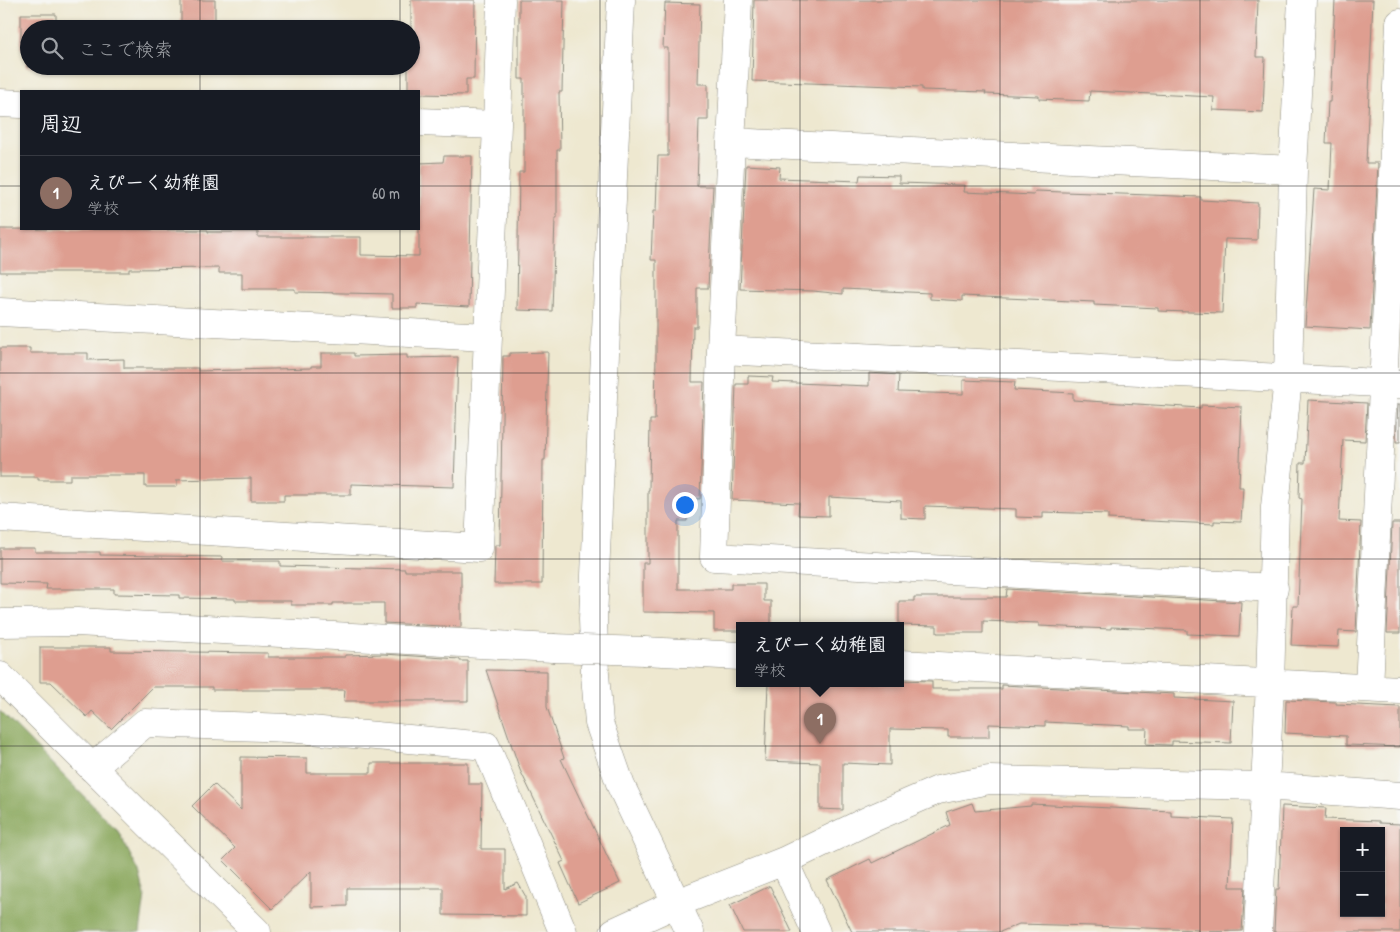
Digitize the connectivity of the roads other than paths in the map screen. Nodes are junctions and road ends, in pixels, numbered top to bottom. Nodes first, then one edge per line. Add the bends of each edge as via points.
1 (501, 0) edge
2 (621, 0) edge
3 (738, 0) edge
4 (1302, 0) edge
5 (1400, 23) edge
6 (0, 103) edge
7 (20, 104) edge
8 (420, 122) edge
9 (497, 125) junction
10 (730, 142) junction
11 (1292, 170) junction
12 (0, 312) edge
13 (488, 337) junction
14 (720, 350) junction
15 (1288, 378) junction
16 (1391, 384) edge
17 (0, 518) edge
18 (1274, 588) junction
19 (0, 623) edge
20 (736, 656) edge
21 (904, 664) edge
22 (0, 676) edge
23 (1270, 684) junction
24 (1369, 688) junction
25 (1400, 690) edge
26 (92, 768) junction
27 (1264, 786) junction
28 (1400, 796) edge
29 (784, 861) junction
30 (677, 903) junction
31 (257, 932) edge
32 (564, 932) edge
33 (614, 932) edge
34 (690, 932) edge
35 (816, 932) edge
36 (1258, 932) edge

1 - 9 street
2 - 30 street via 593,618 595,674 599,723 621,786
3 - 10 street
4 - 11 street
5 - 16 street
6 - 7 street
8 - 9 street
9 - 13 street
10 - 11 street
10 - 14 street
11 - 15 street
12 - 13 street
13 - 17 street via 479,548
14 - 15 street
14 - 18 street via 714,557
15 - 16 street
15 - 18 street via 1275,507
16 - 24 street
18 - 23 street
19 - 20 street, bridge via 77,622
21 - 23 street
22 - 26 street
23 - 24 street
23 - 27 street
24 - 25 street
26 - 31 street
26 - 32 street via 146,723 288,728 486,746
27 - 28 street
27 - 29 street via 989,780 938,790
27 - 36 street
29 - 30 street
29 - 35 street
30 - 33 street
30 - 34 street

